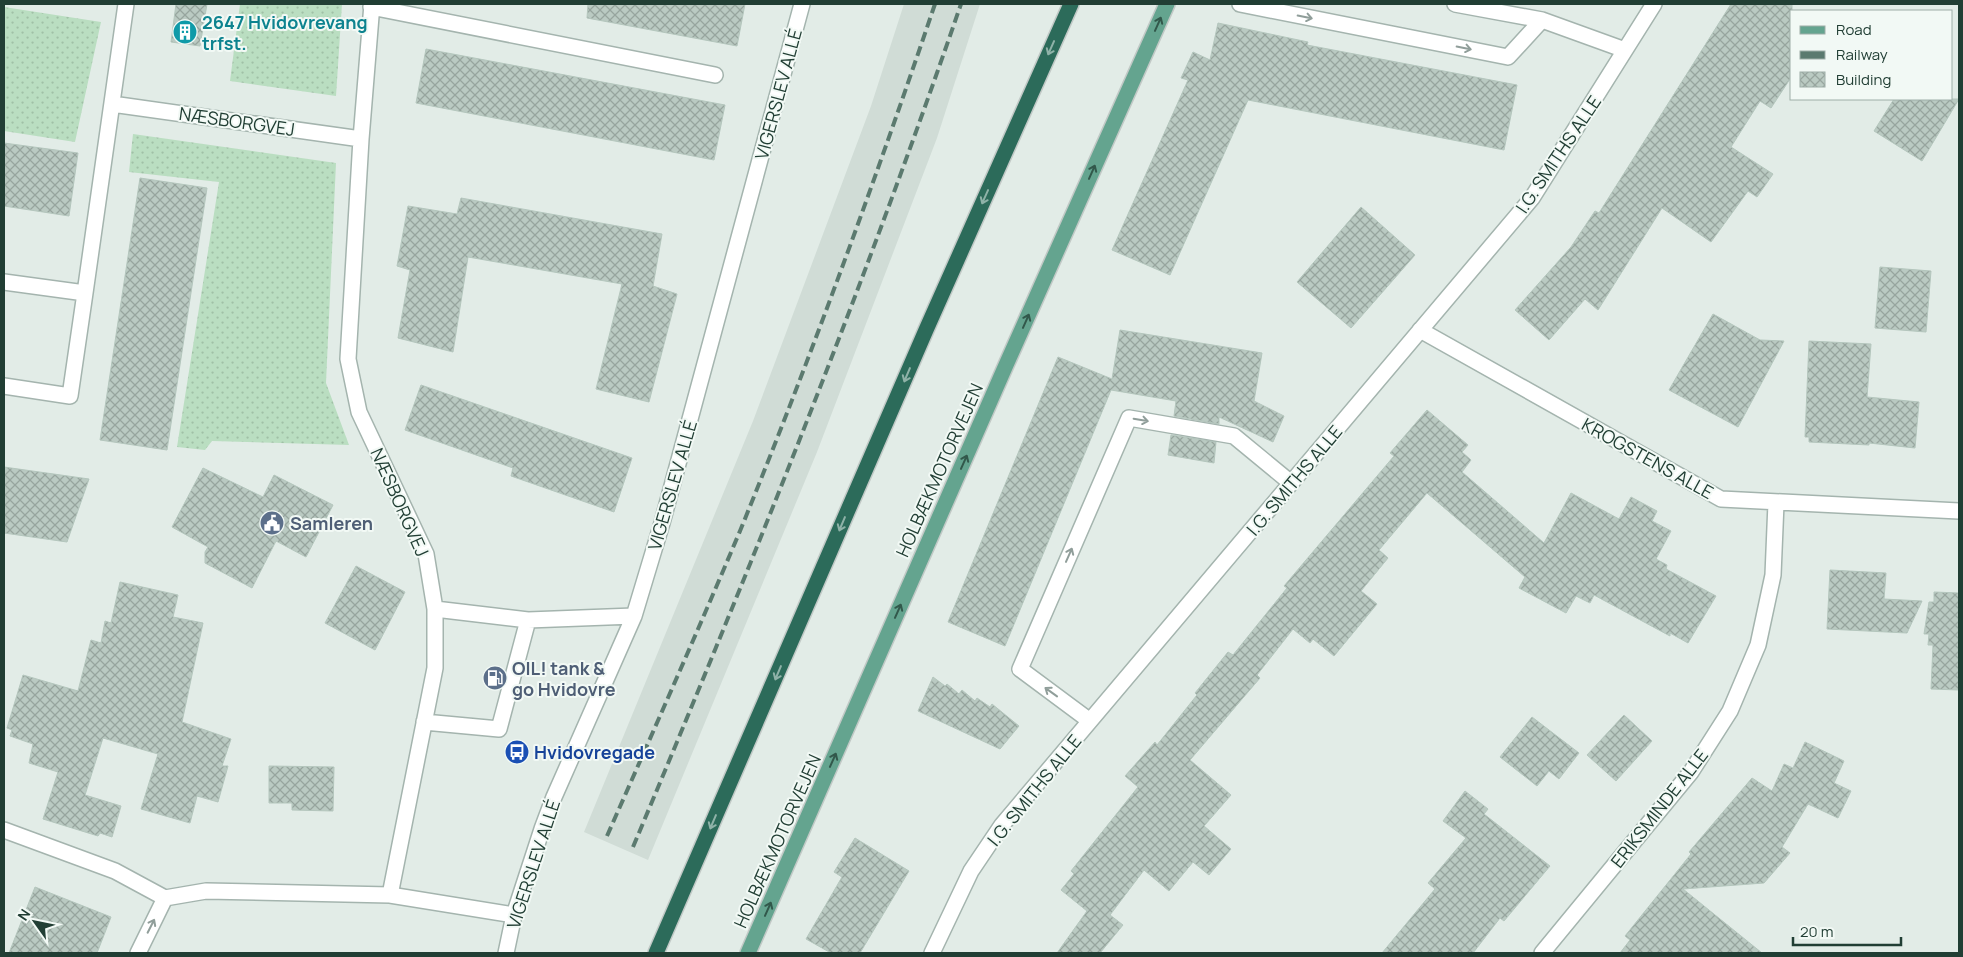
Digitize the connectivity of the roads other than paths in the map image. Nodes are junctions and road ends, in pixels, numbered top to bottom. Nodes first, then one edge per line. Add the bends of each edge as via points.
1 (126, 4) edge
2 (802, 4) edge
3 (1071, 4) edge
4 (1167, 4) edge
5 (1240, 4) edge
6 (1455, 4) edge
7 (1654, 4) edge
8 (372, 5) edge
9 (1542, 20) junction
10 (1625, 50) junction
11 (715, 75) dead end
12 (112, 104) junction
13 (361, 139) junction
14 (4, 282) edge
15 (85, 293) junction
16 (1420, 330) junction
17 (4, 386) edge
18 (1291, 483) junction
19 (1776, 503) junction
20 (1959, 511) edge
21 (435, 609) junction
22 (634, 616) junction
23 (528, 620) junction
24 (1090, 720) junction
25 (424, 722) junction
26 (4, 830) edge
27 (390, 895) junction
28 (165, 898) junction
29 (514, 914) junction
30 (138, 953) edge
31 (506, 953) edge
32 (656, 953) edge
33 (748, 953) edge
34 (932, 953) edge
35 (1542, 953) edge

1 - 12 street
2 - 22 street, VIGERSLEV ALLÉ
3 -> 32 highway
33 -> 4 main road, HOLBÆKMOTORVEJEN
5 -> 9 street via 1508,57
6 - 9 street
7 - 10 street, I.G. SMITHS ALLE
8 - 11 street
8 - 13 street, NÆSBORGVEJ
9 - 10 street
10 - 16 street, I.G. SMITHS ALLE via 1532,198
12 - 13 street, NÆSBORGVEJ
12 - 15 street
13 - 21 street, NÆSBORGVEJ via 348,359 359,412 426,554
14 - 15 street
15 - 17 street via 70,396
16 - 18 street, I.G. SMITHS ALLE
16 - 19 street, KROGSTENS ALLE via 1721,499
18 - 24 street, I.G. SMITHS ALLE
24 -> 18 street via 1020,669 1129,418 1234,436
19 - 20 street, KROGSTENS ALLE
19 - 35 street, ERIKSMINDE ALLE via 1773,575 1760,636 1730,711 1691,772
21 - 23 street
21 - 25 street, NÆSBORGVEJ via 435,668
22 - 23 street
22 - 29 street, VIGERSLEV ALLÉ via 554,797
23 - 25 street via 498,729
24 - 34 street, I.G. SMITHS ALLE via 1002,825 976,863
25 - 27 street, NÆSBORGVEJ
26 - 28 street via 115,871
27 - 28 street via 206,891
27 - 29 street
30 -> 28 street
29 - 31 street, VIGERSLEV ALLÉ

